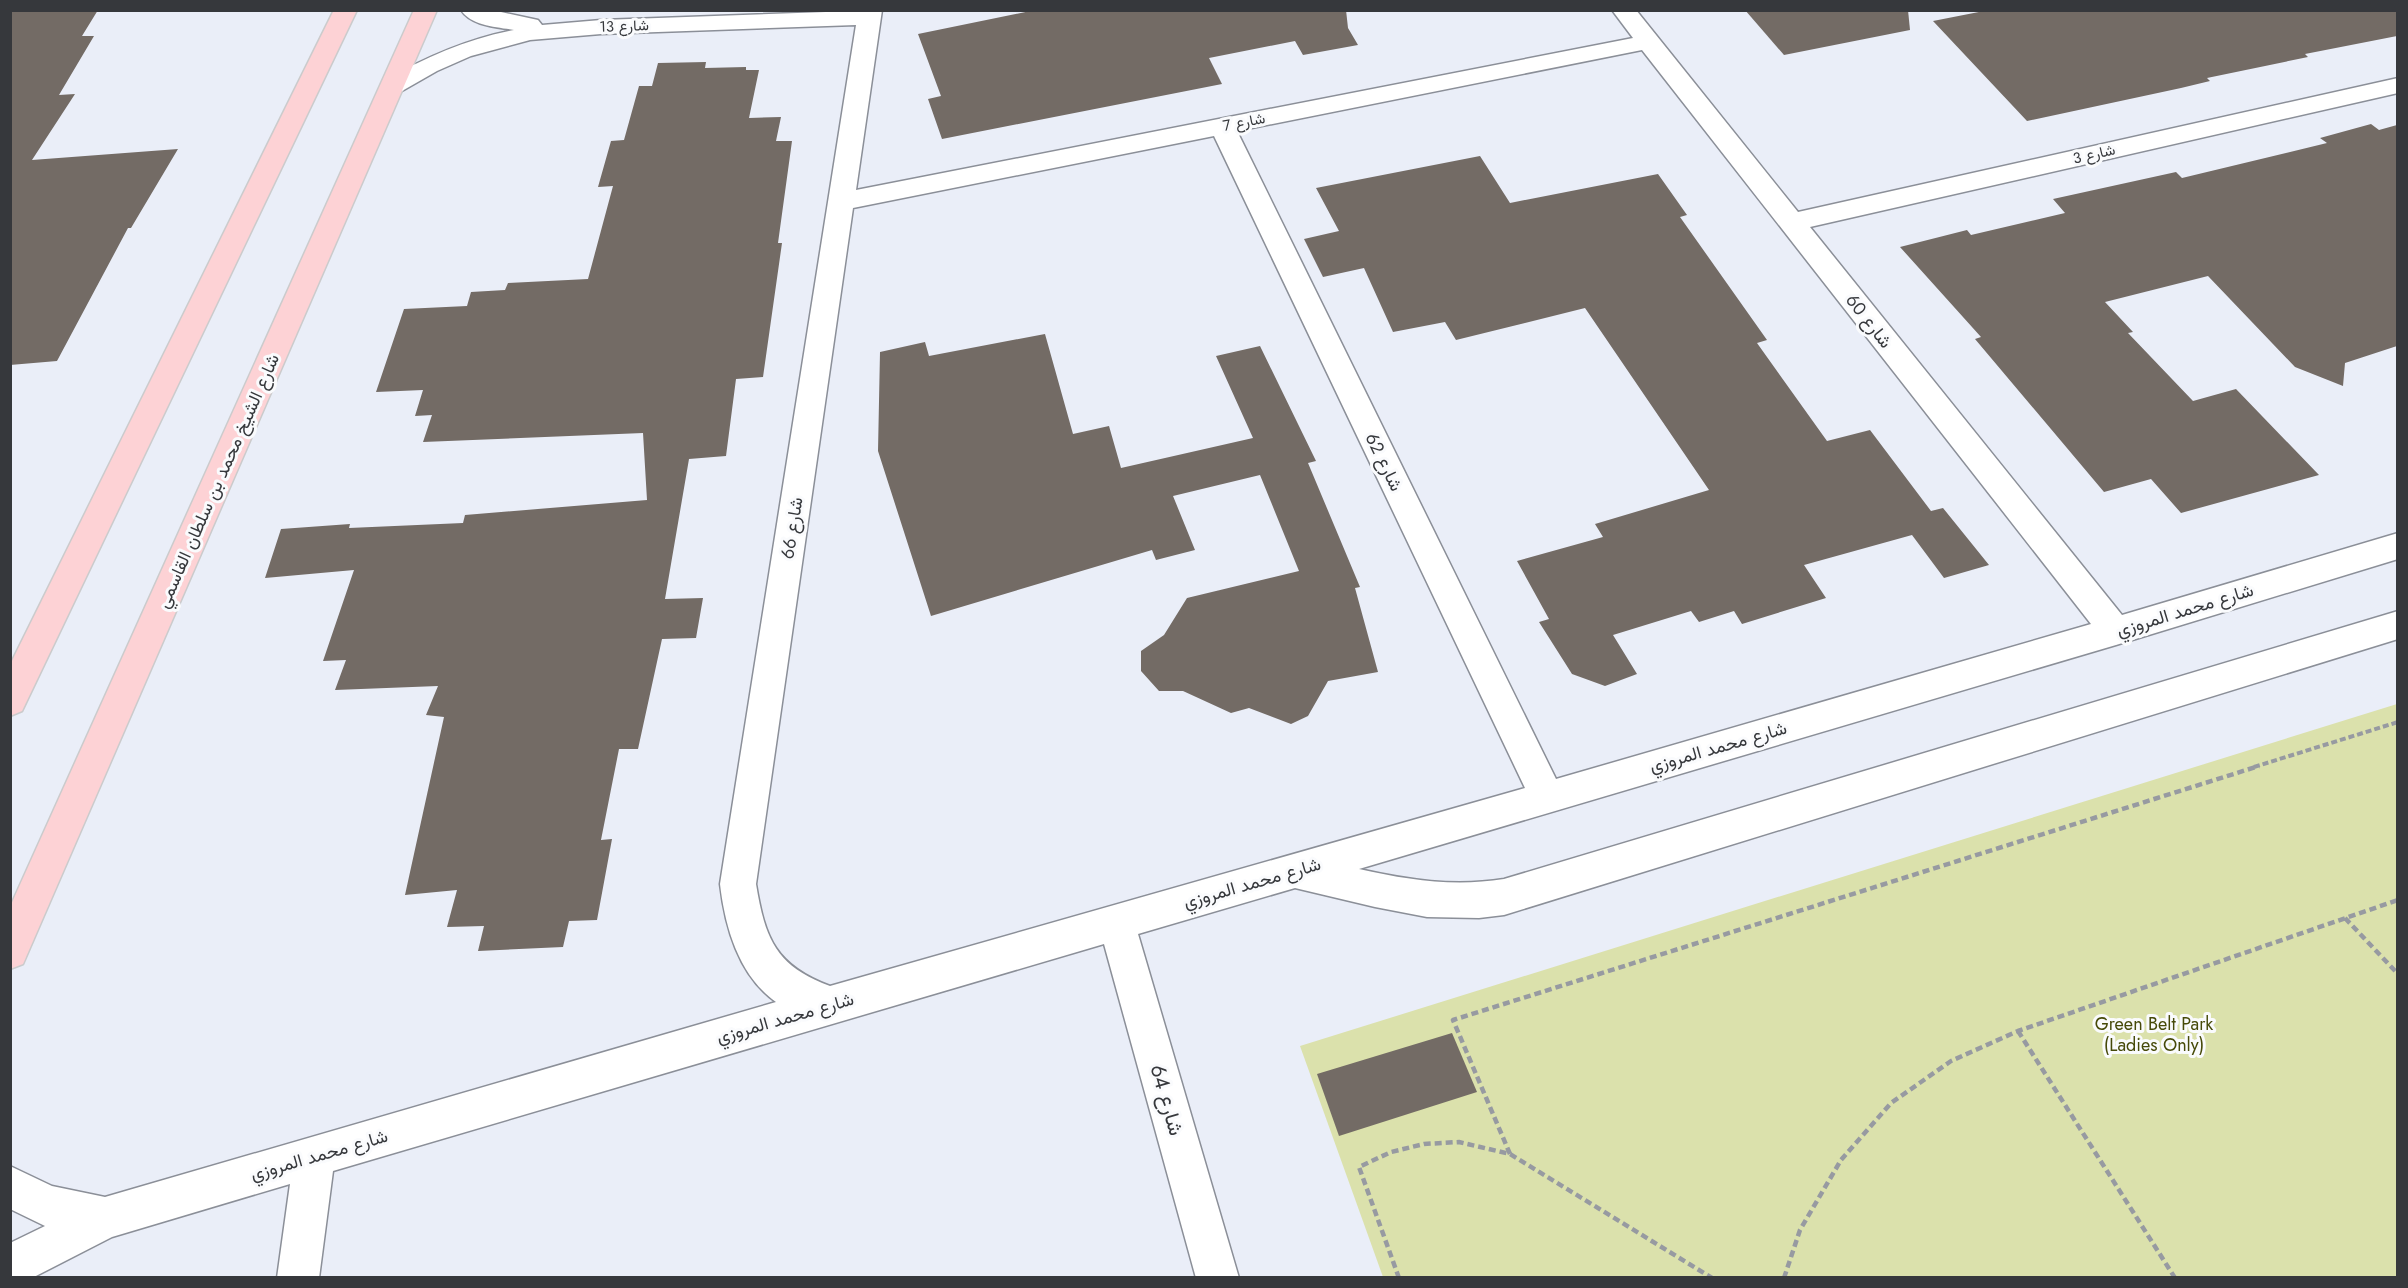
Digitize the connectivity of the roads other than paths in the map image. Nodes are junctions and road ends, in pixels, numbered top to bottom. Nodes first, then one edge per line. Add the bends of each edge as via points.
1 (346, 10) edge
2 (426, 10) edge
3 (472, 10) edge
4 (1623, 10) edge
5 (869, 14) edge
6 (559, 28) junction
7 (1647, 42) junction
8 (2397, 85) edge
9 (393, 86) junction
10 (1221, 127) junction
11 (840, 202) junction
12 (1791, 222) junction
13 (2397, 546) edge
14 (2397, 625) edge
15 (2116, 631) junction
16 (10, 700) edge
17 (1548, 797) junction
18 (1295, 870) junction
19 (1116, 922) junction
20 (10, 951) edge
21 (829, 1005) junction
22 (315, 1155) junction
23 (10, 1187) edge
24 (105, 1218) junction
25 (10, 1266) edge
26 (298, 1278) edge
27 (1218, 1278) edge

1 - 16 main road
2 - 9 main road, شارع الشيخ محمد بن سلطان القاسمي
3 - 6 street, شارع 13 via 491,20
4 - 7 street, شارع 60
5 - 6 street, شارع 13
5 - 11 street, شارع 66
6 - 9 street, شارع 13 via 484,42 436,61
7 - 10 street, شارع 7
7 - 12 street, شارع 60
8 - 12 street, شارع 3
9 - 20 main road, شارع الشيخ محمد بن سلطان القاسمي
10 - 11 street, شارع 7
10 - 17 street, شارع 62
11 - 21 street, شارع 66 via 738,884 742,916 753,946 772,973 798,994
12 - 15 street, شارع 60
13 - 15 street, شارع محمد المروزي
14 - 18 street via 1492,900 1435,901
15 - 17 street, شارع محمد المروزي
17 - 18 street, شارع محمد المروزي
18 - 19 street, شارع محمد المروزي
19 - 21 street, شارع محمد المروزي
19 - 27 street, شارع 64
21 - 22 street, شارع محمد المروزي
22 - 24 street, شارع محمد المروزي
22 - 26 street
23 - 24 street, شارع محمد المروزي via 48,1206
24 - 25 street, شارع محمد المروزي

